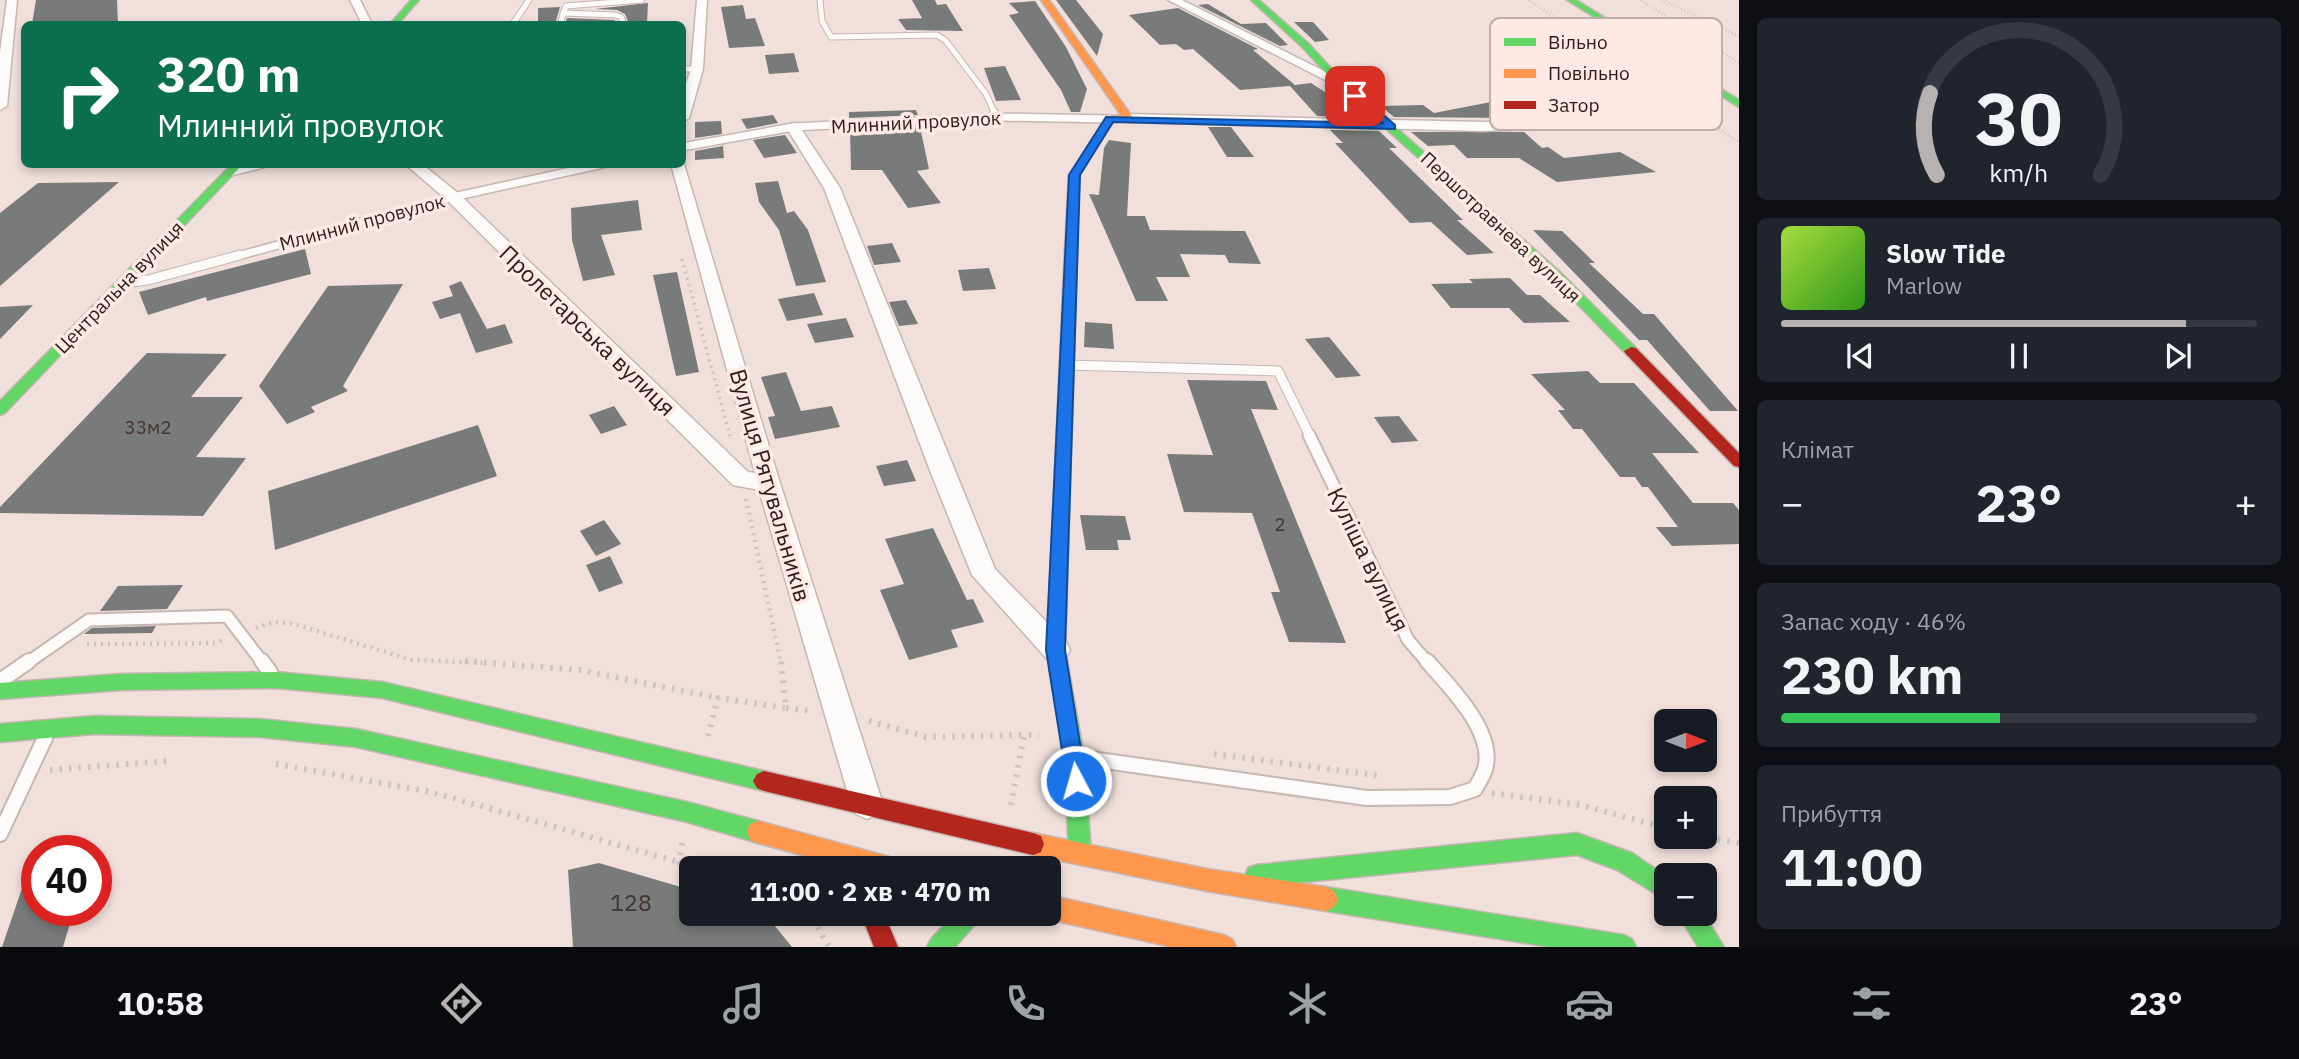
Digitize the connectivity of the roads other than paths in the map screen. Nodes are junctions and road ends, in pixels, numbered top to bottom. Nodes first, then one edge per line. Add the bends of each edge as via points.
1 (12, 0) edge
2 (355, 0) edge
3 (415, 0) edge
4 (529, 0) edge
5 (642, 0) edge
6 (702, 0) edge
7 (820, 0) edge
8 (1045, 0) edge
9 (1172, 0) edge
10 (1255, 0) edge
11 (1571, 0) edge
12 (1592, 0) edge
13 (563, 13) junction
14 (1600, 18) edge
15 (1623, 18) edge
16 (365, 21) edge
17 (397, 21) edge
18 (515, 21) edge
19 (561, 21) edge
20 (623, 21) edge
21 (686, 69) edge
22 (697, 69) junction
23 (1722, 76) edge
24 (1338, 82) junction
25 (1739, 86) edge
26 (1722, 93) edge
27 (1739, 104) edge
28 (686, 105) edge
29 (0, 106) edge
30 (996, 117) junction
31 (1128, 118) junction
32 (1110, 119) junction
33 (1490, 126) edge
34 (793, 127) junction
35 (1392, 127) junction
36 (686, 146) edge
37 (234, 168) edge
38 (417, 168) edge
39 (585, 168) edge
40 (679, 168) edge
41 (453, 197) junction
42 (123, 283) junction
43 (1067, 365) junction
44 (0, 410) edge
45 (1739, 462) edge
46 (769, 483) junction
47 (1056, 650) junction
48 (276, 680) junction
49 (0, 681) edge
50 (0, 691) edge
51 (49, 729) junction
52 (0, 733) edge
53 (1074, 756) junction
54 (867, 804) junction
55 (0, 834) edge
56 (1080, 853) junction
57 (825, 856) edge
58 (1207, 880) junction
59 (1654, 880) edge
60 (1061, 909) edge
61 (878, 926) edge
62 (958, 926) edge
63 (1698, 926) edge
64 (886, 947) edge
65 (939, 947) edge
66 (1224, 947) edge
67 (1624, 947) edge
68 (1712, 947) edge

1 - 29 street
2 - 16 street
3 - 17 main road
4 - 18 lane
5 - 13 lane via 570,5
6 - 22 street
7 - 30 lane via 822,21 831,37 927,34 946,41 986,94
8 - 31 main road
9 - 24 street
10 - 24 main road, Першотравнева вулиця
11 - 14 main road
12 - 15 main road
13 - 19 lane
13 - 20 lane via 615,15
21 - 22 lane
22 - 28 street
23 - 25 main road
24 - 35 main road, Першотравнева вулиця
26 - 27 main road
30 - 32 lane, Млинний провулок
30 - 34 lane, Млинний провулок
31 - 32 main road
31 - 35 street
32 - 43 main road via 1074,175
33 - 35 street
34 - 36 lane, Млинний провулок
34 - 47 street via 832,188 985,575
35 - 45 main road, Першотравнева вулиця via 1556,275
37 - 42 main road, Центральна вулиця
38 - 41 street, Пролетарська вулиця
39 - 41 lane, Млинний провулок
40 - 46 street, Вулиця Рятувальників
41 - 42 lane, Млинний провулок
41 - 46 street, Пролетарська вулиця via 741,479
42 - 44 main road, Центральна вулиця
43 - 47 main road
43 - 53 lane, Куліша вулиця via 1278,371 1408,640 1467,706 1484,742 1486,768 1475,789 1450,797 1367,798
46 - 54 street, Вулиця Рятувальників
47 - 53 main road
48 - 49 lane via 227,616 89,620
48 - 50 main road via 121,682
48 - 54 main road via 382,690
51 - 52 main road
51 - 55 lane
51 - 57 main road via 94,725 260,727 356,738 687,812
53 - 56 main road
54 - 56 main road
56 - 58 main road
58 - 59 main road via 1577,844 1625,859
58 - 67 main road
60 - 66 main road
61 - 64 main road
62 - 65 main road
63 - 68 main road

